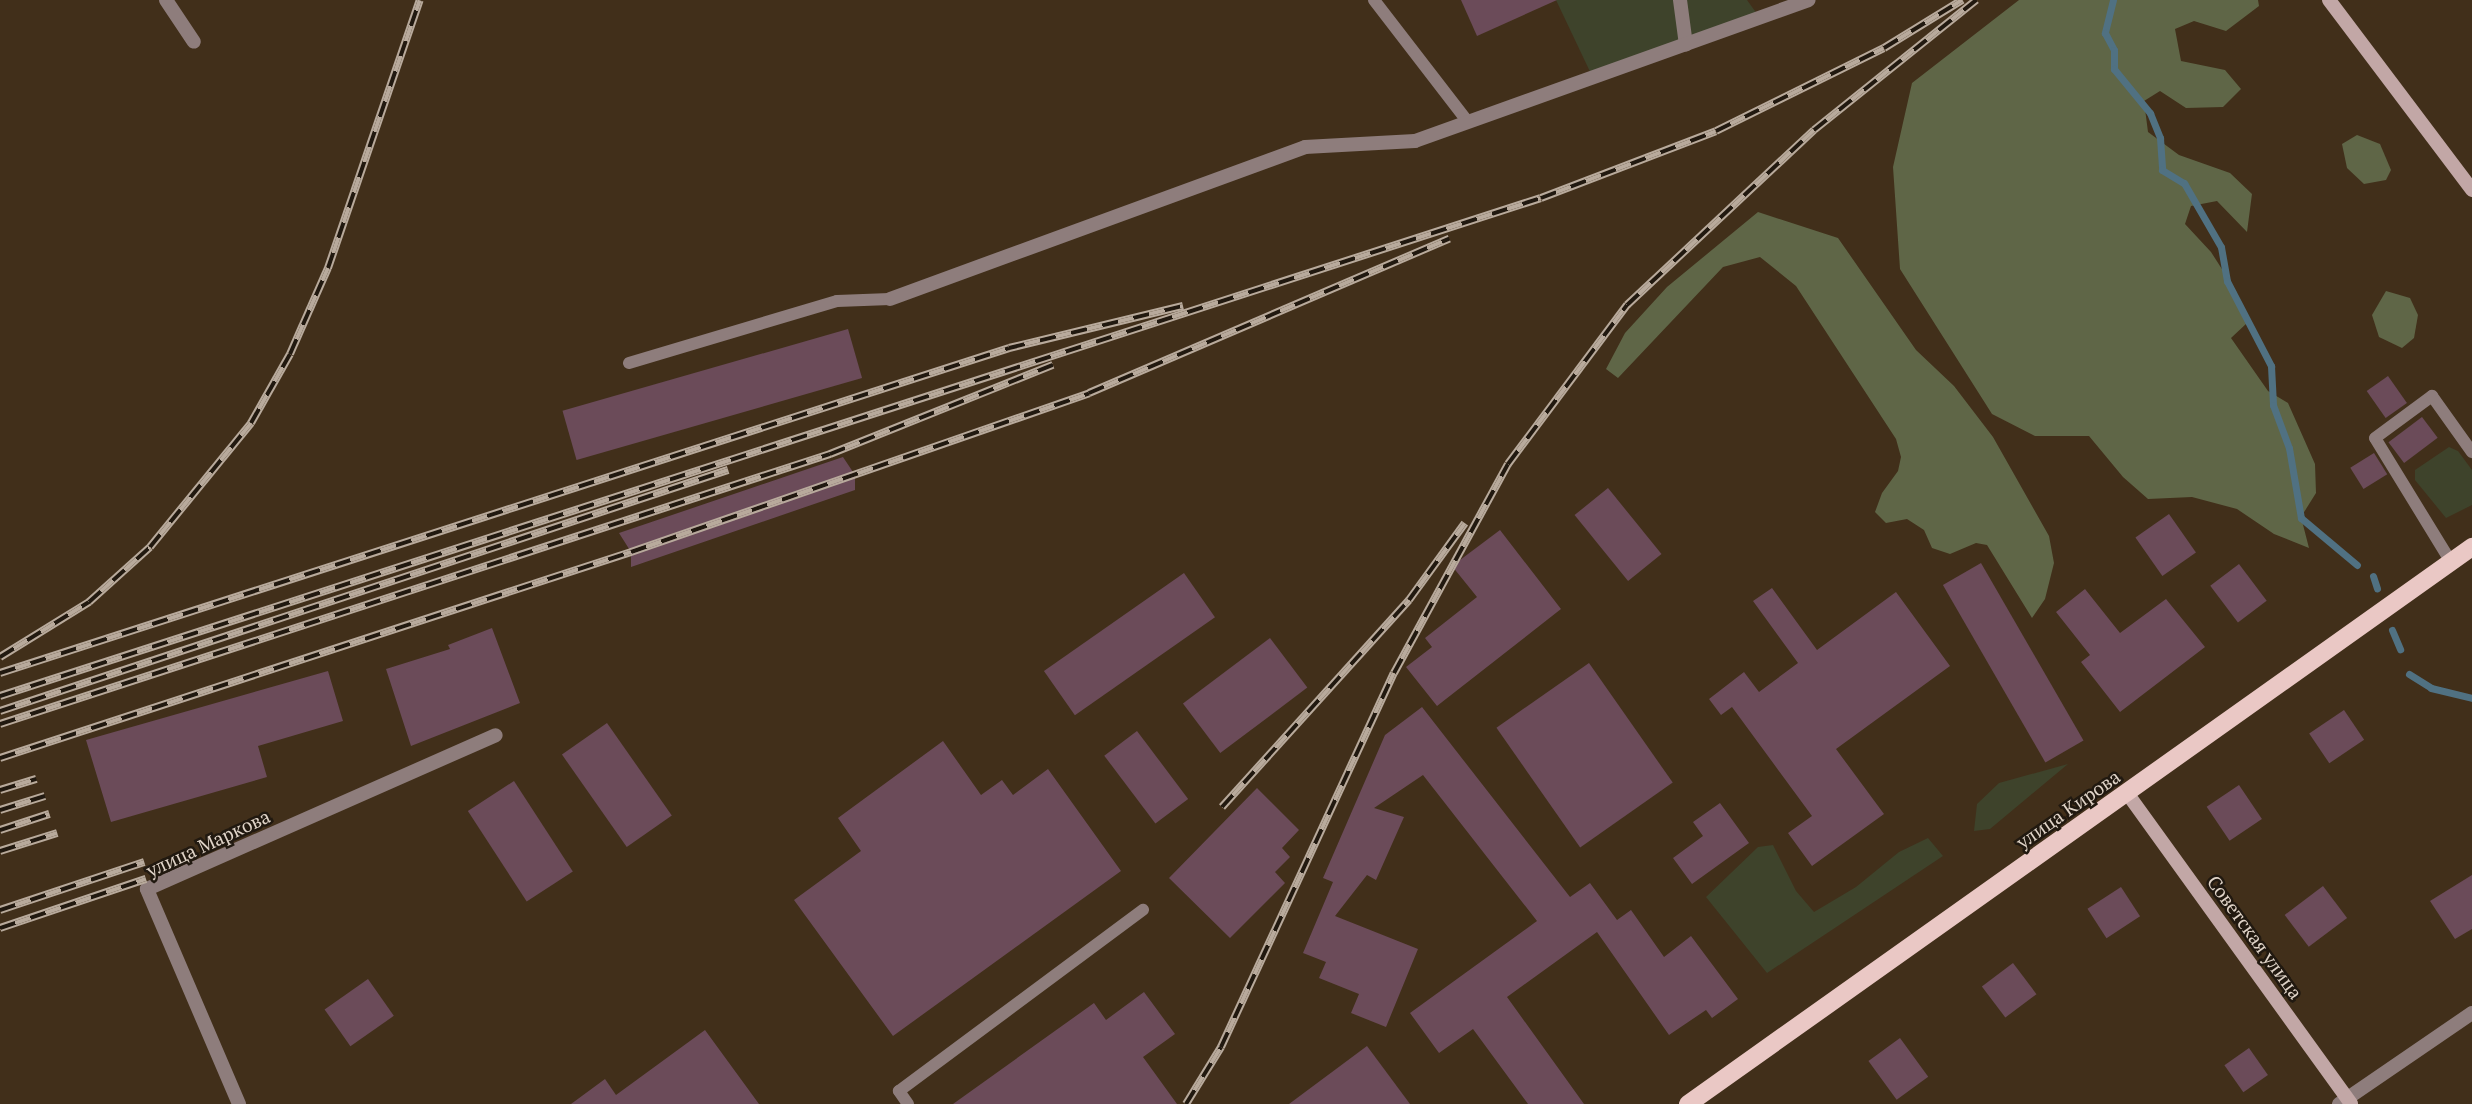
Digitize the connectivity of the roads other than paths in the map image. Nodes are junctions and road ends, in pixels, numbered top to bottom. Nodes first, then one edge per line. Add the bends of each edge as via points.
1 (166, 0) edge
2 (1374, 0) edge
3 (1680, 0) edge
4 (1809, 0) edge
5 (2329, 0) edge
6 (194, 43) dead end
7 (1686, 45) junction
8 (1468, 122) junction
9 (2472, 190) edge
10 (890, 299) joint
11 (629, 363) dead end
12 (2472, 452) edge
13 (2472, 547) edge
14 (2451, 562) junction
15 (496, 735) dead end
16 (2127, 793) junction
17 (1143, 910) dead end
18 (2472, 1013) edge
19 (2346, 1102) edge
20 (239, 1104) edge
21 (908, 1104) edge
22 (1688, 1104) edge

1 - 6 street
2 - 8 lane
3 - 7 street
4 - 7 street
5 - 9 street
7 - 8 street
8 - 10 street via 1415,141 1305,147
10 - 11 lane via 836,301
12 - 14 lane via 2432,396 2375,438
13 - 14 main road, улица Кирова
14 - 16 main road, улица Кирова
15 - 20 street, улица Маркова via 147,889
16 - 19 street, Советская улица
16 - 22 main road, улица Кирова
17 - 21 lane via 899,1091
18 - 19 street

